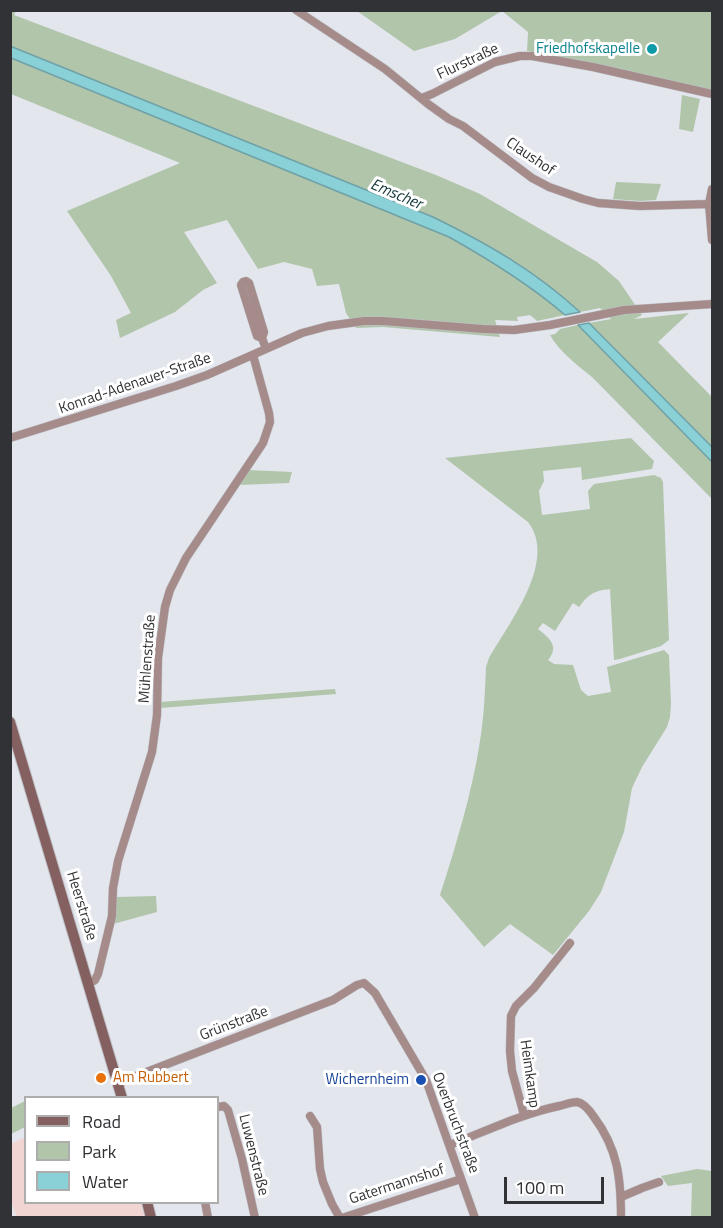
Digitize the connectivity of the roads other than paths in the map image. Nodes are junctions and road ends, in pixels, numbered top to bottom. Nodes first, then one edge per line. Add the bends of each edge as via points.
1 (296, 10) edge
2 (712, 94) edge
3 (422, 98) junction
4 (712, 189) edge
5 (709, 204) junction
6 (712, 240) edge
7 (712, 304) edge
8 (262, 338) junction
9 (266, 349) junction
10 (253, 355) junction
11 (10, 438) edge
12 (10, 722) edge
13 (570, 943) dead end
14 (88, 984) junction
15 (359, 984) joint
16 (118, 1083) junction
17 (121, 1096) edge
18 (219, 1107) edge
19 (524, 1115) junction
20 (310, 1116) dead end
21 (450, 1145) junction
22 (461, 1179) junction
23 (659, 1182) dead end
24 (621, 1197) junction
25 (255, 1218) edge
26 (341, 1218) edge
27 (475, 1218) edge
28 (621, 1218) edge

1 - 3 street via 386,69
2 - 3 street, Flurstraße via 593,67 520,56 495,62
3 - 5 street, Claushof via 532,178 563,193 598,202 640,206
4 - 5 street
5 - 6 street
7 - 9 street, Konrad-Adenauer-Straße via 624,310 504,330 364,321 328,326
8 - 8 street via 264,332 246,281 241,285 257,336
8 - 9 street
9 - 10 street, Konrad-Adenauer-Straße
10 - 11 street, Konrad-Adenauer-Straße via 176,386
10 - 14 street, Mühlenstraße via 269,413 268,430 257,453 186,558 167,598 161,627 158,715 152,752 118,861 112,916 98,974
12 - 14 main road, Heerstraße
13 - 19 street, Heimkamp via 511,1016 512,1071
14 - 16 main road, Heerstraße
15 - 16 street, Grünstraße via 334,999
15 - 21 street, Overbruchstraße via 375,993 426,1080
16 - 17 main road, Heerstraße
18 - 25 street, Luwenstraße via 228,1110
19 - 21 street, Heimkamp
19 - 24 street via 577,1102 589,1110 616,1157
20 - 26 street via 317,1126 323,1182
21 - 22 street, Overbruchstraße
22 - 26 street, Gatermannshof
22 - 27 street, Overbruchstraße
23 - 24 street
24 - 28 street

